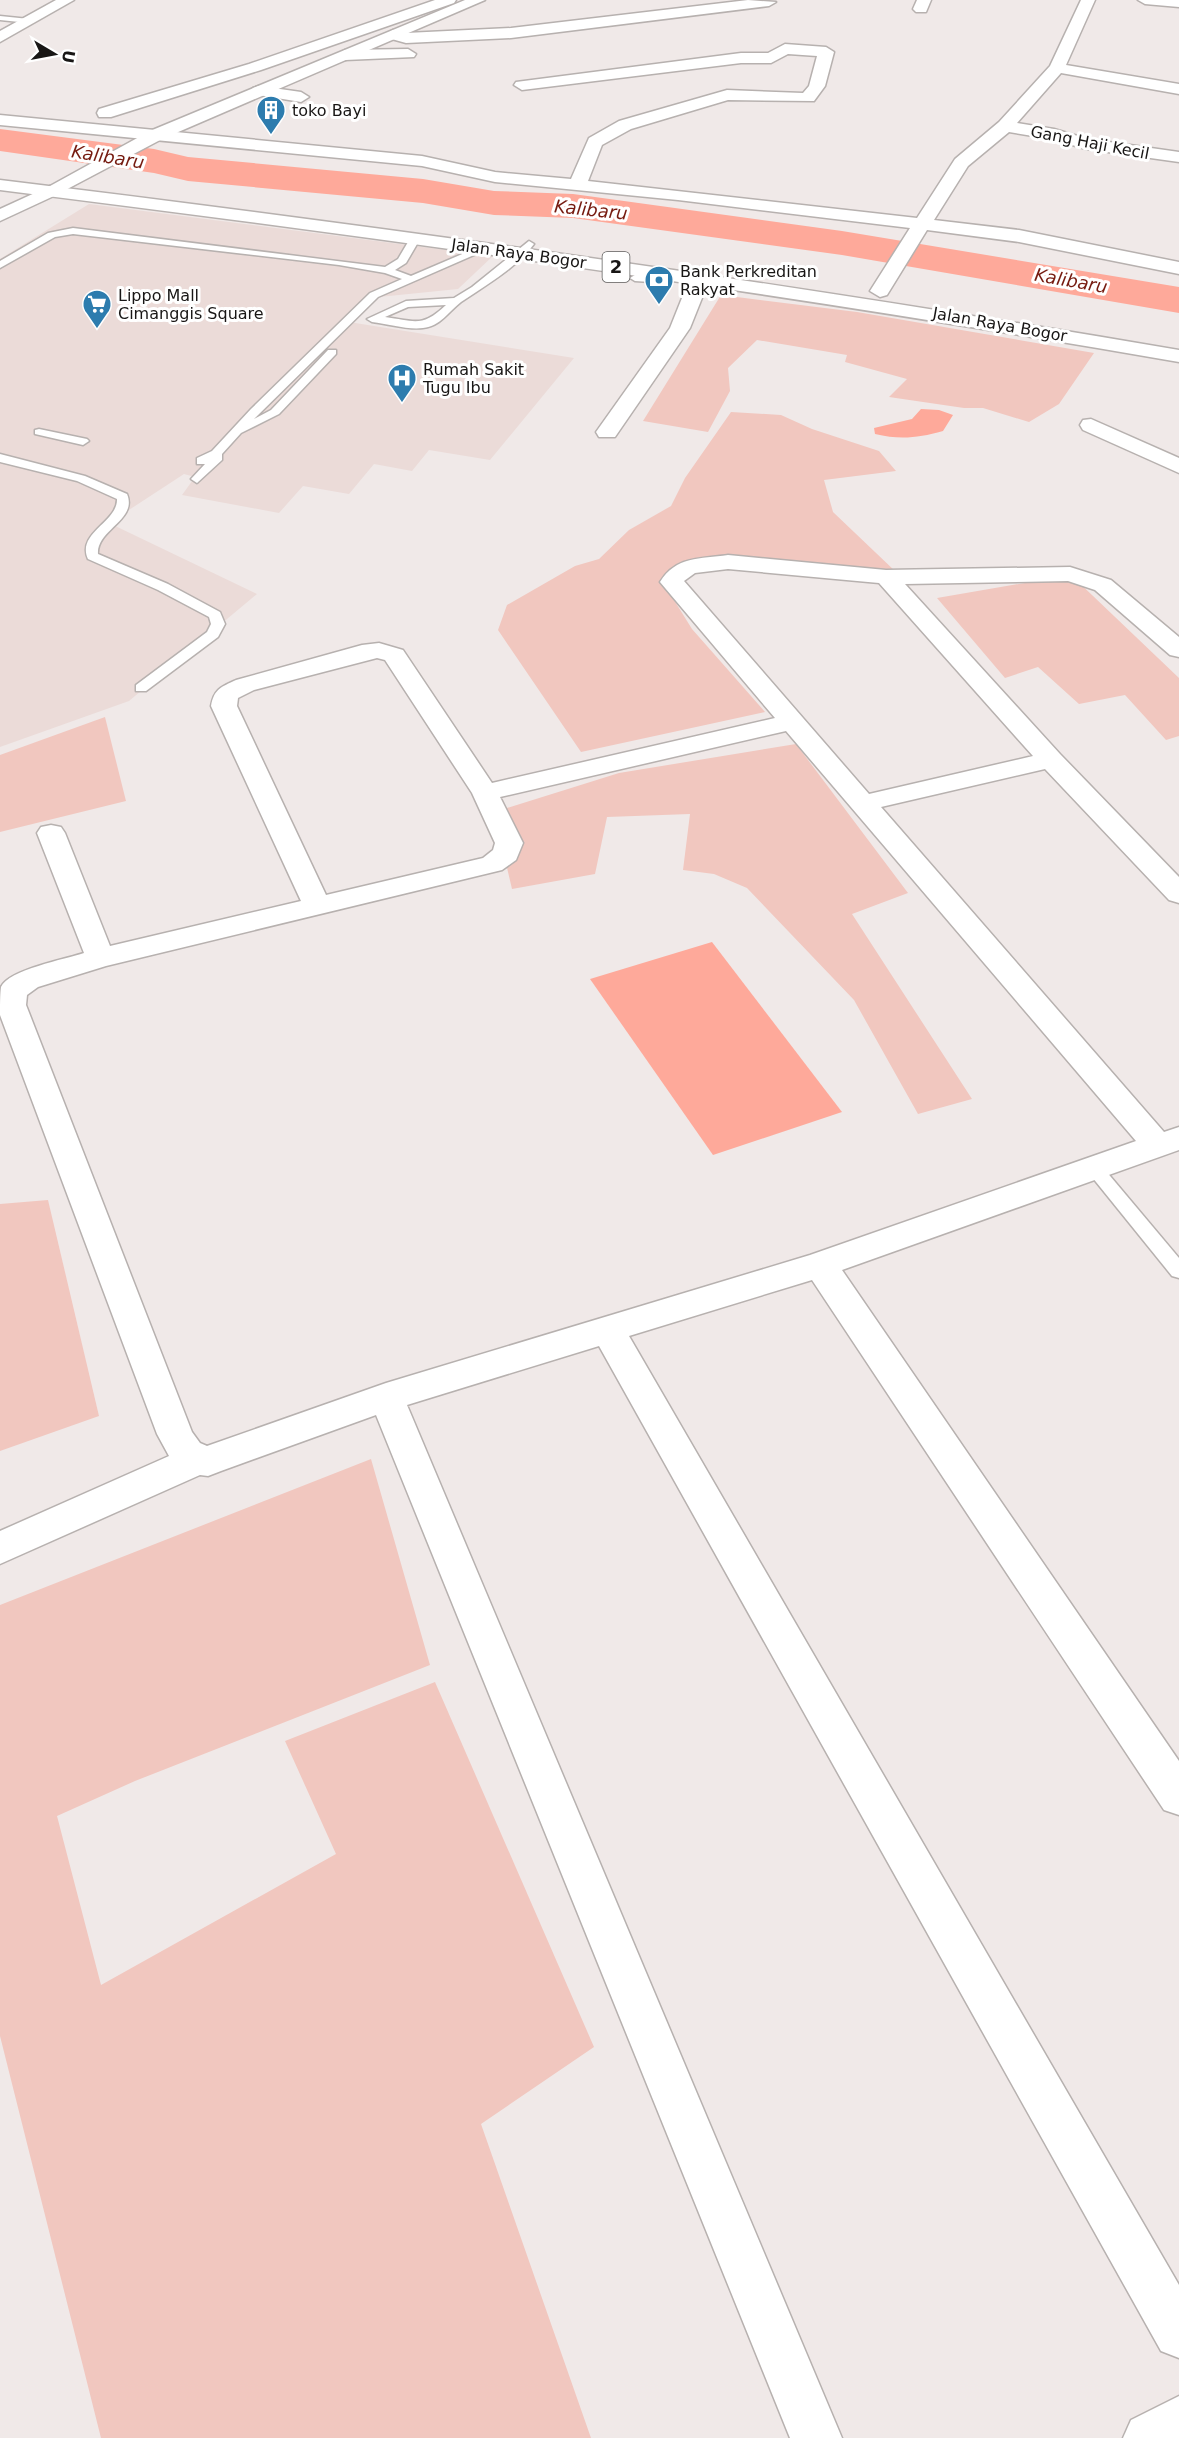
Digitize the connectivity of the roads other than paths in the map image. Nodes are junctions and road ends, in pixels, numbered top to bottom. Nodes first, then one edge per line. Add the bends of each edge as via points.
1 (67, 0) edge
2 (450, 0) edge
3 (478, 0) edge
4 (1088, 0) edge
5 (1145, 0) edge
6 (769, 2) dead end
7 (1179, 3) edge
8 (585, 8) dead end
9 (0, 18) edge
10 (29, 21) junction
11 (597, 24) junction
12 (393, 34) junction
13 (0, 37) edge
14 (408, 54) dead end
15 (345, 55) junction
16 (1057, 68) junction
17 (522, 85) dead end
18 (1179, 89) edge
19 (259, 91) junction
20 (301, 97) dead end
21 (105, 113) dead end
22 (0, 120) edge
23 (1005, 126) junction
24 (156, 135) junction
25 (1177, 157) edge
26 (0, 176) edge
27 (578, 184) junction
28 (0, 185) edge
29 (56, 188) junction
30 (0, 216) edge
31 (923, 225) junction
32 (415, 239) junction
33 (485, 248) junction
34 (525, 249) junction
35 (0, 265) edge
36 (1179, 268) edge
37 (387, 270) junction
38 (670, 274) junction
39 (635, 278) dead end
40 (700, 278) junction
41 (410, 279) junction
42 (880, 291) junction
43 (456, 301) junction
44 (372, 319) junction
45 (1179, 342) edge
46 (1179, 356) edge
47 (1091, 425) dead end
48 (39, 432) dead end
49 (607, 432) dead end
50 (83, 441) dead end
51 (0, 458) edge
52 (201, 461) dead end
53 (1179, 466) edge
54 (197, 479) dead end
55 (886, 577) junction
56 (1179, 650) edge
57 (141, 688) dead end
58 (794, 721) junction
59 (1051, 760) junction
60 (485, 794) junction
61 (861, 804) junction
62 (51, 833) dead end
63 (1179, 894) edge
64 (317, 905) junction
65 (100, 958) junction
66 (1168, 1141) edge
67 (1094, 1168) junction
68 (820, 1265) junction
69 (1179, 1271) edge
70 (608, 1331) junction
71 (386, 1397) junction
72 (195, 1461) junction
73 (0, 1548) edge
74 (1179, 1796) edge
75 (1179, 2333) edge
76 (1179, 2421) edge
77 (816, 2438) edge
78 (1149, 2438) edge

1 - 10 main road
2 - 21 main road
3 - 12 main road
4 - 16 main road
5 - 7 main road
6 - 11 main road
8 - 11 main road
9 - 10 lane
10 - 13 main road
11 - 12 main road via 454,37 406,38
12 - 15 main road
14 - 15 main road
15 - 19 main road
16 - 18 main road
16 - 23 main road
17 - 27 main road via 741,58 771,58 785,49 826,52 817,86 808,98 727,95 625,125 595,142
19 - 20 main road
19 - 24 main road
22 - 24 main road
23 - 25 main road, Gang Haji Kecil via 1086,144
23 - 31 main road via 961,163
24 - 27 main road via 379,156 495,177
24 - 29 main road
26 - 29 main road, Jalan Raya Bogor / 2
27 - 31 main road
28 - 29 main road, Jalan Raya Bogor / 2
29 - 30 main road
29 - 32 main road, Jalan Raya Bogor / 2
29 - 34 main road, Jalan Raya Bogor / 2
31 - 36 main road via 1019,236
31 - 42 main road
32 - 33 main road, Jalan Raya Bogor / 2
32 - 37 lane via 402,261
33 - 34 main road, Jalan Raya Bogor / 2
33 - 41 lane
34 - 38 main road, Jalan Raya Bogor / 2
34 - 42 main road, Jalan Raya Bogor / 2
34 - 43 lane
35 - 37 lane via 52,235 68,231
37 - 41 lane
38 - 39 lane via 660,281
38 - 40 main road, Jalan Raya Bogor / 2
40 - 46 main road, Jalan Raya Bogor / 2
40 - 49 main road via 680,328
41 - 52 lane via 374,295 216,453
42 - 45 main road, Jalan Raya Bogor / 2
43 - 44 lane via 406,304
43 - 44 lane via 428,324
44 - 54 lane via 352,330 275,412 243,429
47 - 53 main road
48 - 50 lane
51 - 57 lane via 115,491 123,497 124,505 92,544 92,556 215,615 218,624 213,634
55 - 56 main road via 1083,577 1103,585
55 - 58 main road via 728,562 690,567 674,576 672,582
55 - 59 main road
58 - 60 main road
58 - 61 main road
59 - 61 main road
59 - 63 main road
60 - 64 main road via 509,843 501,859
60 - 64 main road via 389,652 362,652 226,694 224,706
61 - 66 main road
62 - 65 main road
64 - 65 main road
65 - 72 main road via 28,980 13,991 11,1005 176,1434 185,1454
66 - 67 main road
67 - 68 main road
67 - 69 lane
68 - 70 main road
68 - 74 main road
70 - 71 main road
70 - 75 main road
71 - 72 main road via 208,1461
71 - 77 main road
72 - 73 main road
76 - 78 main road

